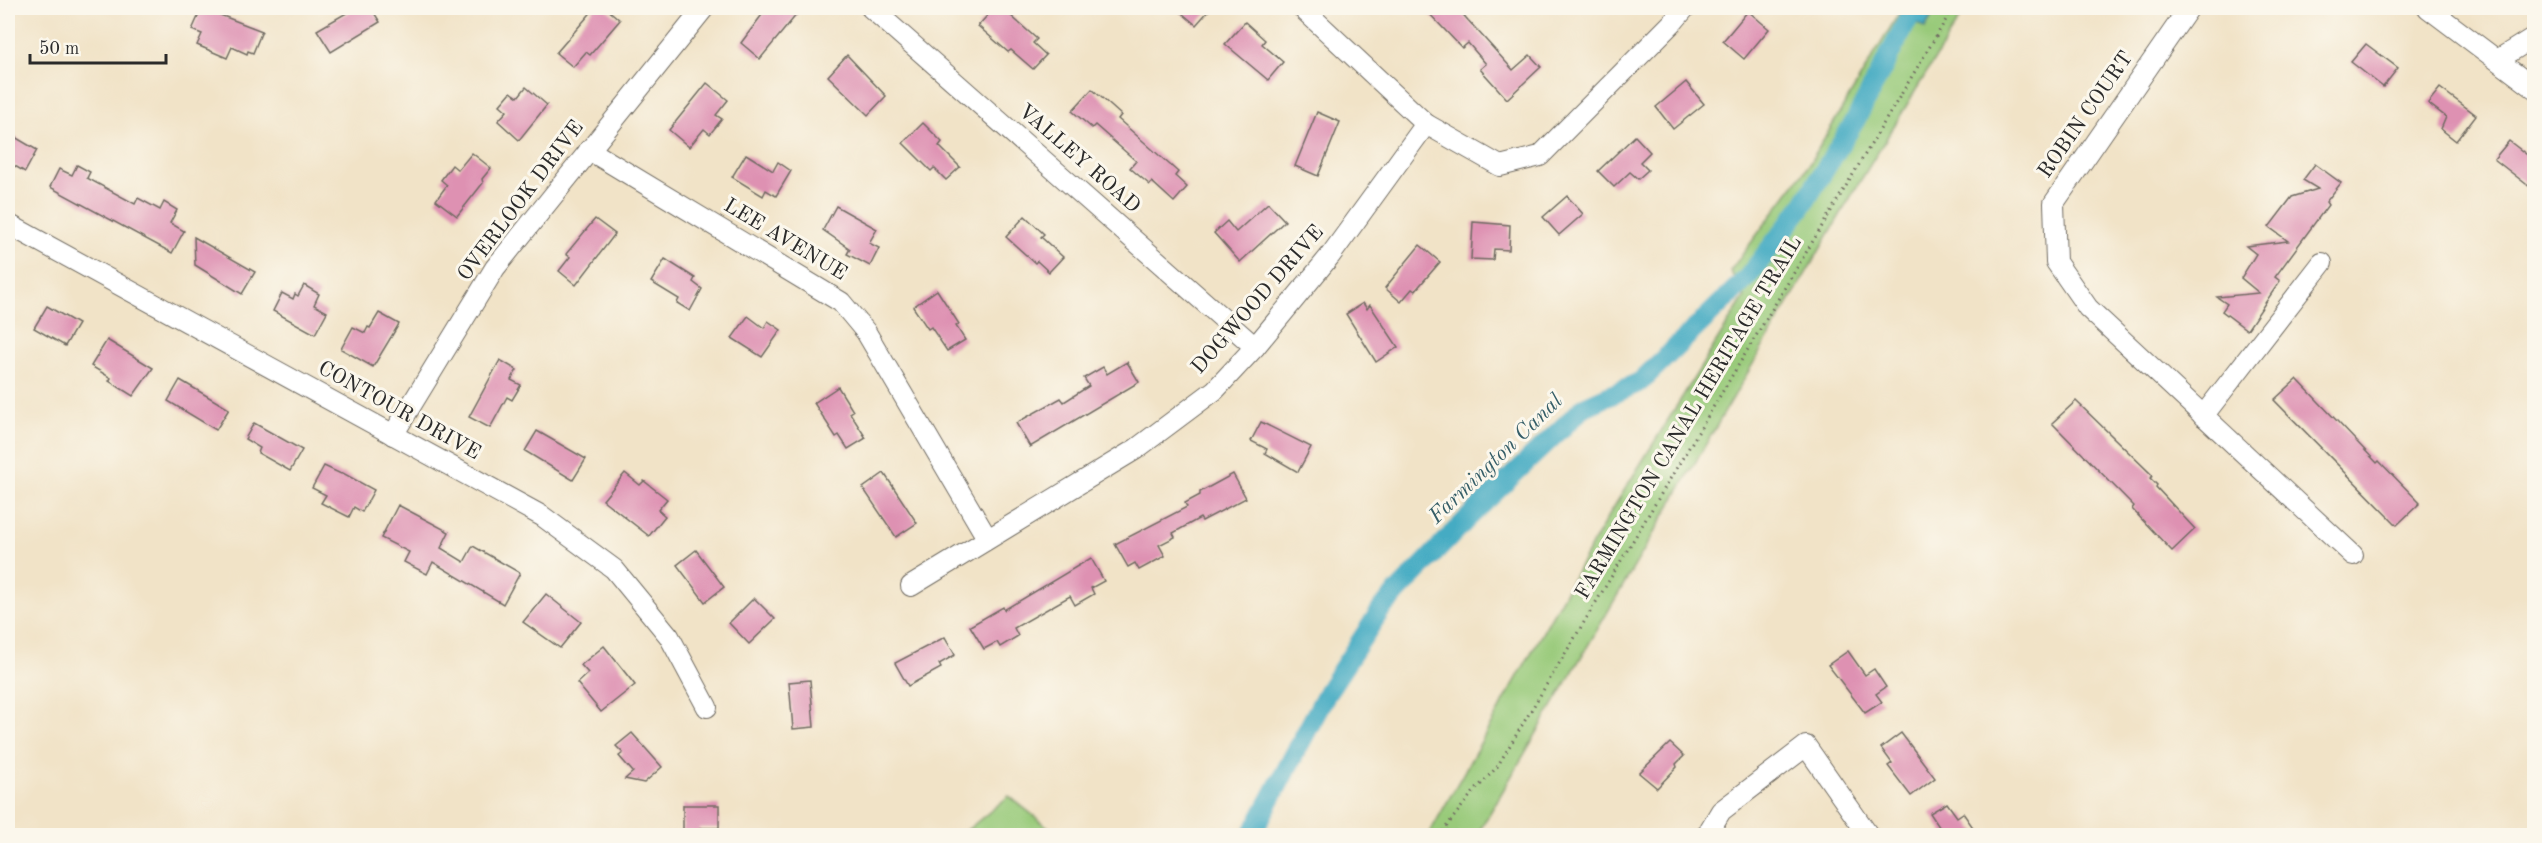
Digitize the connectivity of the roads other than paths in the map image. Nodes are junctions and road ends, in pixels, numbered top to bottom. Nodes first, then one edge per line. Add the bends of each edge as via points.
1 (704, 8) edge
2 (871, 8) edge
3 (1302, 8) edge
4 (1684, 8) edge
5 (2189, 8) edge
6 (2428, 8) edge
7 (2535, 37) edge
8 (2499, 59) junction
9 (2535, 88) edge
10 (1426, 124) junction
11 (590, 150) junction
12 (8, 224) edge
13 (2322, 263) dead end
14 (1255, 347) junction
15 (2203, 416) junction
16 (393, 435) junction
17 (987, 538) junction
18 (2353, 555) dead end
19 (911, 586) dead end
20 (707, 707) dead end
21 (1706, 836) edge
22 (1869, 836) edge

1 - 11 street, OVERLOOK DRIVE
2 - 14 street, VALLEY ROAD
3 - 10 street
4 - 10 street via 1540,156 1500,166
5 - 15 street, ROBIN COURT via 2054,203 2056,262 2088,308
6 - 8 street
7 - 8 street
8 - 9 street
10 - 14 street, DOGWOOD DRIVE via 1330,256
11 - 16 street, OVERLOOK DRIVE via 495,268
11 - 17 street, LEE AVENUE via 841,302 866,332
12 - 16 street, CONTOUR DRIVE
13 - 15 street
14 - 17 street, DOGWOOD DRIVE via 1215,390 1136,449
15 - 18 street, ROBIN COURT
16 - 20 street, CONTOUR DRIVE via 542,516 614,569 669,636
17 - 19 street, DOGWOOD DRIVE
21 - 22 street via 1721,811 1806,746

